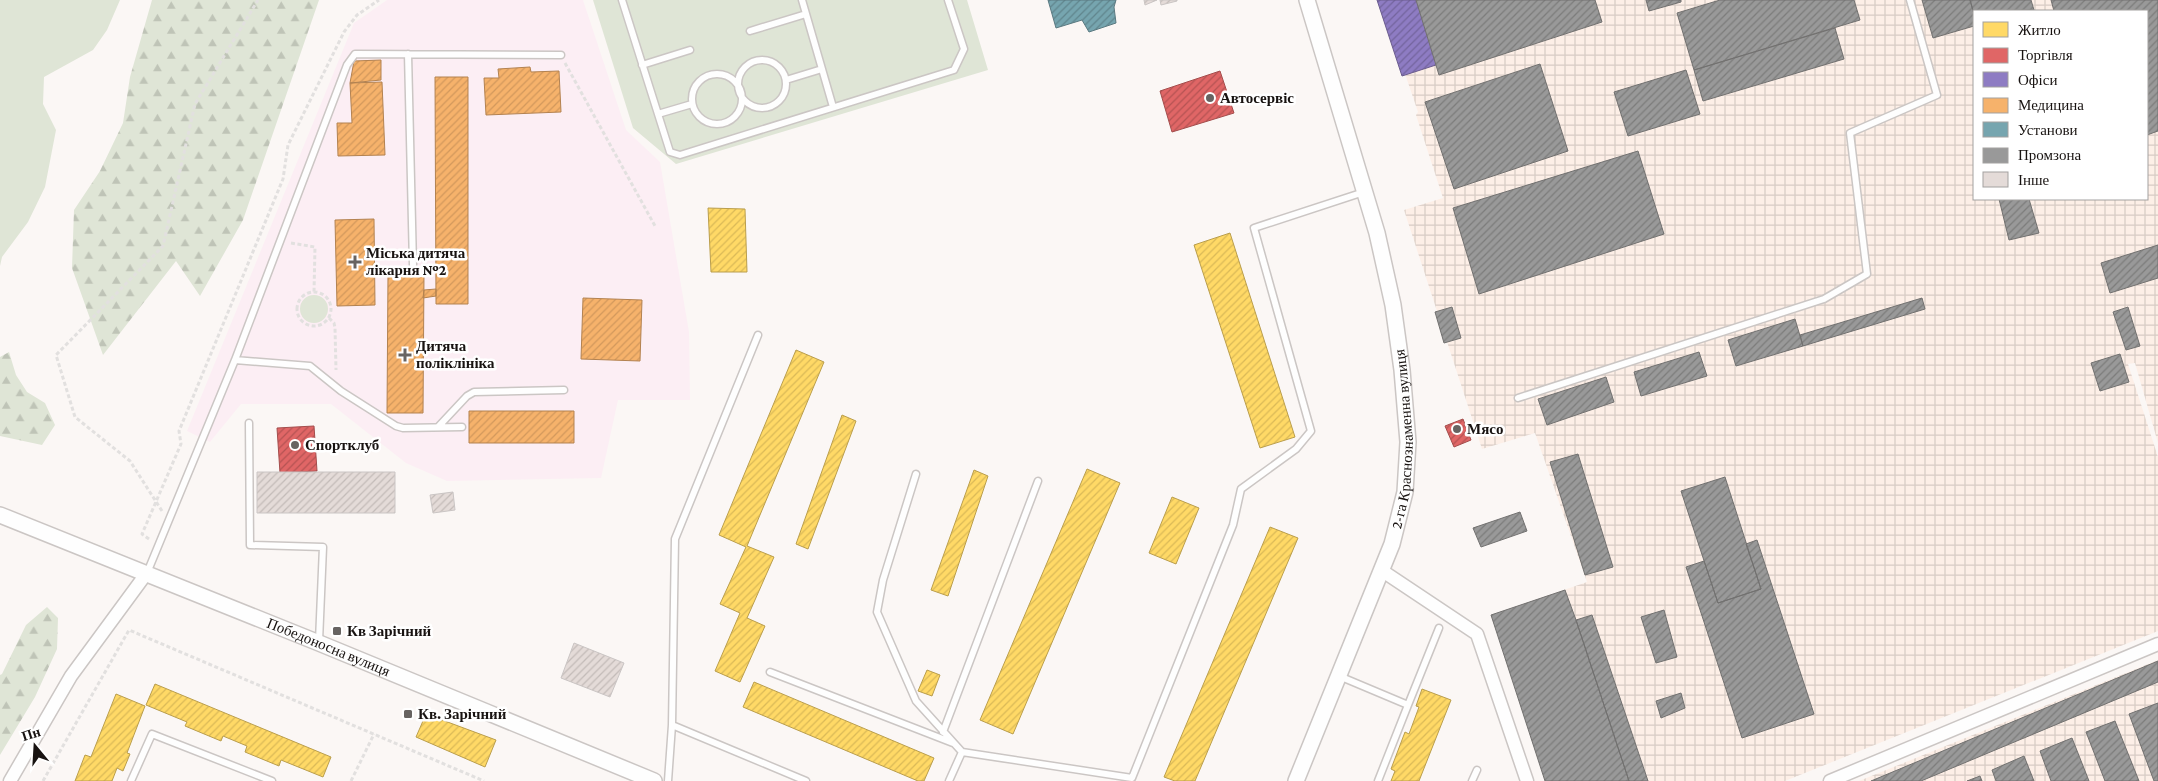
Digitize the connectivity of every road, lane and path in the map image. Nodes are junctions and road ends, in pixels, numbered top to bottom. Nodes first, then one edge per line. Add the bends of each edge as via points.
1 (258, 0) edge
2 (379, 0) edge
3 (622, 0) edge
4 (802, 0) edge
5 (948, 0) edge
6 (1307, 0) edge
7 (1910, 0) edge
8 (806, 14) junction
9 (750, 31) dead end
10 (690, 50) dead end
11 (408, 54) junction
12 (562, 55) joint
13 (642, 65) junction
14 (822, 69) junction
15 (786, 80) junction
16 (739, 89) junction
17 (692, 104) junction
18 (833, 107) junction
19 (658, 114) junction
20 (1364, 192) junction
21 (655, 226) dead end
22 (280, 241) junction
23 (413, 265) dead end
24 (314, 292) junction
25 (329, 318) junction
26 (758, 334) dead end
27 (235, 360) junction
28 (336, 370) dead end
29 (564, 390) dead end
30 (1518, 398) dead end
31 (249, 423) dead end
32 (438, 427) junction
33 (462, 427) dead end
34 (916, 474) dead end
35 (1038, 482) dead end
36 (156, 501) junction
37 (0, 515) edge
38 (168, 520) junction
39 (158, 546) junction
40 (1381, 570) junction
41 (146, 574) junction
42 (1439, 628) dead end
43 (319, 643) junction
44 (2158, 644) edge
45 (770, 672) dead end
46 (1338, 676) junction
47 (1408, 705) junction
48 (672, 725) junction
49 (943, 732) junction
50 (374, 734) junction
51 (954, 744) junction
52 (962, 752) junction
53 (1477, 770) dead end
54 (10, 781) edge
55 (43, 781) edge
56 (130, 781) edge
57 (272, 781) edge
58 (351, 781) edge
59 (484, 781) edge
60 (654, 781) edge
61 (668, 781) edge
62 (806, 781) edge
63 (949, 781) edge
64 (1296, 781) edge
65 (1378, 781) edge
66 (1472, 781) edge
67 (1527, 781) edge
68 (1830, 781) edge

1 - 36 path via 195,104 163,246 56,355 75,417 130,461
2 - 36 path via 357,15 344,32 288,145 283,179 179,431 181,444
3 - 13 lane
4 - 8 lane
5 - 18 lane via 964,49 954,70
6 - 20 street, 2-га Краснознаменна вулиця
7 - 30 lane via 1937,95 1850,133 1867,274 1824,299
8 - 9 lane
8 - 14 lane
10 - 13 lane
11 - 12 lane
11 - 22 lane via 356,54 347,65
11 - 23 lane
12 - 21 path
13 - 19 lane
14 - 15 lane
14 - 18 lane
15 - 16 lane via 784,97 778,103 763,108 747,103
15 - 16 lane via 778,66 765,60 757,61 740,75
16 - 17 lane via 722,75 706,77 695,88
16 - 17 lane via 742,97 738,113 724,123 708,123 700,118
17 - 19 lane
18 - 19 lane via 680,155 670,152
20 - 40 street, 2-га Краснознаменна вулиця via 1393,305 1408,442 1405,492 1392,544
20 - 52 lane via 1254,228 1310,431 1296,449 1241,489 1233,525 1132,778
22 - 24 path via 315,246
22 - 27 lane
24 - 25 path via 325,295 329,300 332,310
24 - 25 path via 299,300 298,317 312,327
25 - 28 path via 335,328
26 - 48 lane via 675,539
27 - 32 lane via 310,366 341,391 396,426
27 - 38 lane
29 - 32 lane via 474,392
31 - 43 lane via 250,545 323,547
32 - 33 lane
34 - 49 lane via 883,580 877,612 916,701
35 - 49 lane
36 - 38 path
36 - 39 path via 142,534
37 - 41 street, Победоносна вулиця
38 - 39 lane
39 - 41 lane
40 - 46 street, 2-га Краснознаменна вулиця
40 - 67 street via 1477,634
41 - 43 street, Победоносна вулиця
41 - 54 street via 71,676
42 - 47 lane
43 - 60 street, Победоносна вулиця
44 - 68 street
45 - 51 lane
46 - 47 lane
46 - 64 street, 2-га Краснознаменна вулиця
47 - 65 lane
48 - 61 lane
48 - 62 lane
49 - 51 lane
50 - 55 path via 129,630
50 - 58 path
50 - 59 path
51 - 52 lane
52 - 63 lane
53 - 66 lane
56 - 57 lane via 152,734

